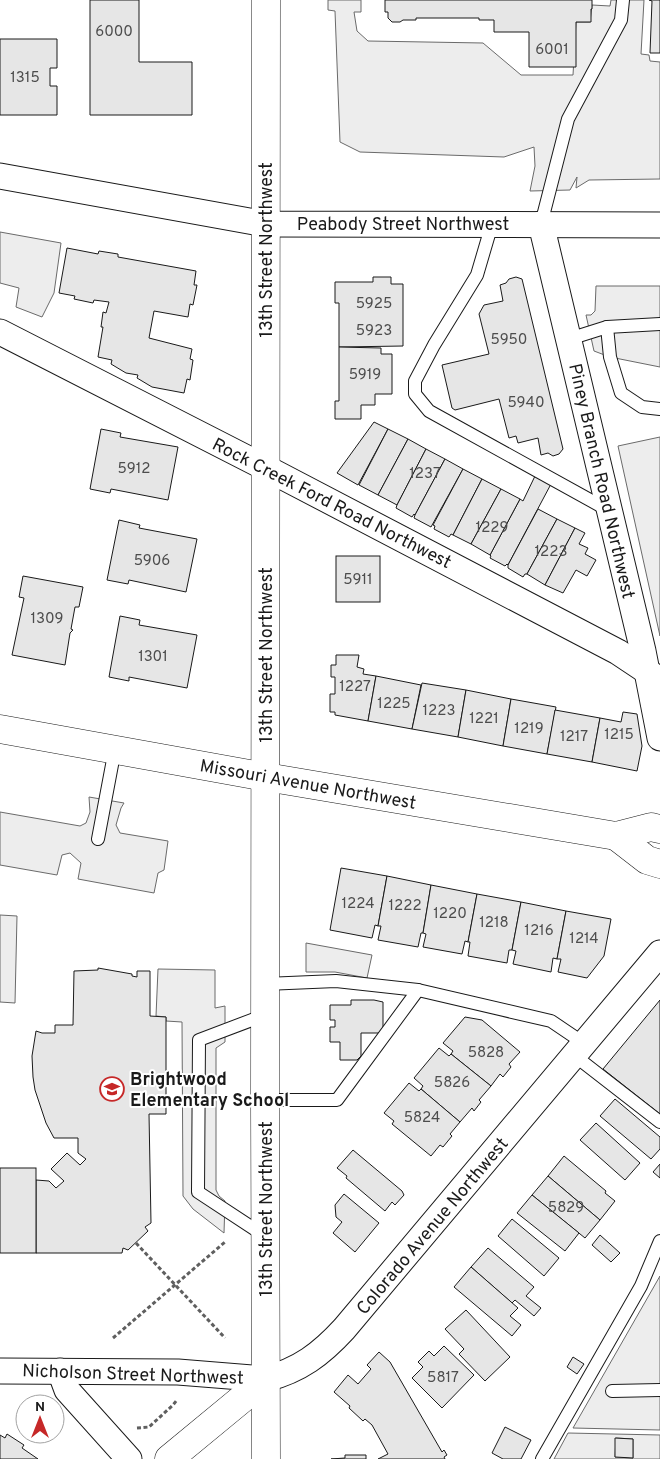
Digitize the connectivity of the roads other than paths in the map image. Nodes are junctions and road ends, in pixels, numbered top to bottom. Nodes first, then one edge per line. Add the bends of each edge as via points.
1 (266, 0) edge
2 (623, 0) edge
3 (0, 176) edge
4 (266, 224) junction
5 (492, 224) junction
6 (541, 224) junction
7 (660, 225) edge
8 (660, 324) edge
9 (608, 327) junction
10 (0, 332) edge
11 (568, 340) junction
12 (660, 409) edge
13 (266, 468) junction
14 (609, 510) junction
15 (654, 675) edge
16 (0, 728) edge
17 (660, 738) edge
18 (115, 750) junction
19 (266, 777) junction
20 (660, 829) edge
21 (616, 836) junction
22 (98, 838) dead end
23 (660, 864) edge
24 (660, 953) edge
25 (265, 984) junction
26 (418, 990) junction
27 (265, 1015) junction
28 (580, 1050) junction
29 (265, 1100) junction
30 (660, 1122) edge
31 (265, 1236) junction
32 (660, 1241) edge
33 (0, 1371) edge
34 (60, 1371) junction
35 (266, 1379) junction
36 (660, 1390) edge
37 (612, 1391) dead end
38 (129, 1459) edge
39 (169, 1459) edge
40 (266, 1459) edge
41 (542, 1459) edge

1 - 4 street, 13th Street Northwest
2 - 6 lane via 621,20 568,119
3 - 4 street, Peabody Street Northwest
4 - 5 street, Peabody Street Northwest
4 - 13 street, 13th Street Northwest
5 - 6 street, Peabody Street Northwest
5 - 14 lane via 477,275 415,380 415,394 429,410
6 - 7 street, Peabody Street Northwest
6 - 11 street, Piney Branch Road Northwest
8 - 9 lane
9 - 11 lane
9 - 12 lane via 610,357 621,392 642,407
10 - 13 street, Rock Creek Ford Road Northwest
11 - 14 street, Piney Branch Road Northwest
13 - 15 street, Rock Creek Ford Road Northwest via 618,652
13 - 19 street, 13th Street Northwest
14 - 15 street, Piney Branch Road Northwest
15 - 17 street, Piney Branch Road Northwest
16 - 18 street, Missouri Avenue Northwest
18 - 19 street, Missouri Avenue Northwest
18 - 22 lane
19 - 21 street, Missouri Avenue Northwest
19 - 25 street, 13th Street Northwest
20 - 21 street, Missouri Avenue Northwest via 651,827
21 - 23 street, Missouri Avenue Northwest via 647,860
24 - 28 street, Colorado Avenue Northwest
25 - 26 lane via 336,981
25 - 27 street, 13th Street Northwest
26 - 28 lane via 551,1021
26 - 29 lane via 337,1100
27 - 29 street, 13th Street Northwest
27 - 31 lane via 199,1040 198,1192
28 - 30 lane
28 - 35 street, Colorado Avenue Northwest via 325,1350 310,1361
29 - 31 street, 13th Street Northwest
31 - 35 street, 13th Street Northwest
32 - 41 lane via 641,1286
33 - 34 street, Nicholson Street Northwest
34 - 35 street, Nicholson Street Northwest via 178,1372
34 - 38 street via 67,1390
35 - 39 street, Colorado Avenue Northwest
35 - 40 street, 13th Street Northwest
36 - 37 lane

